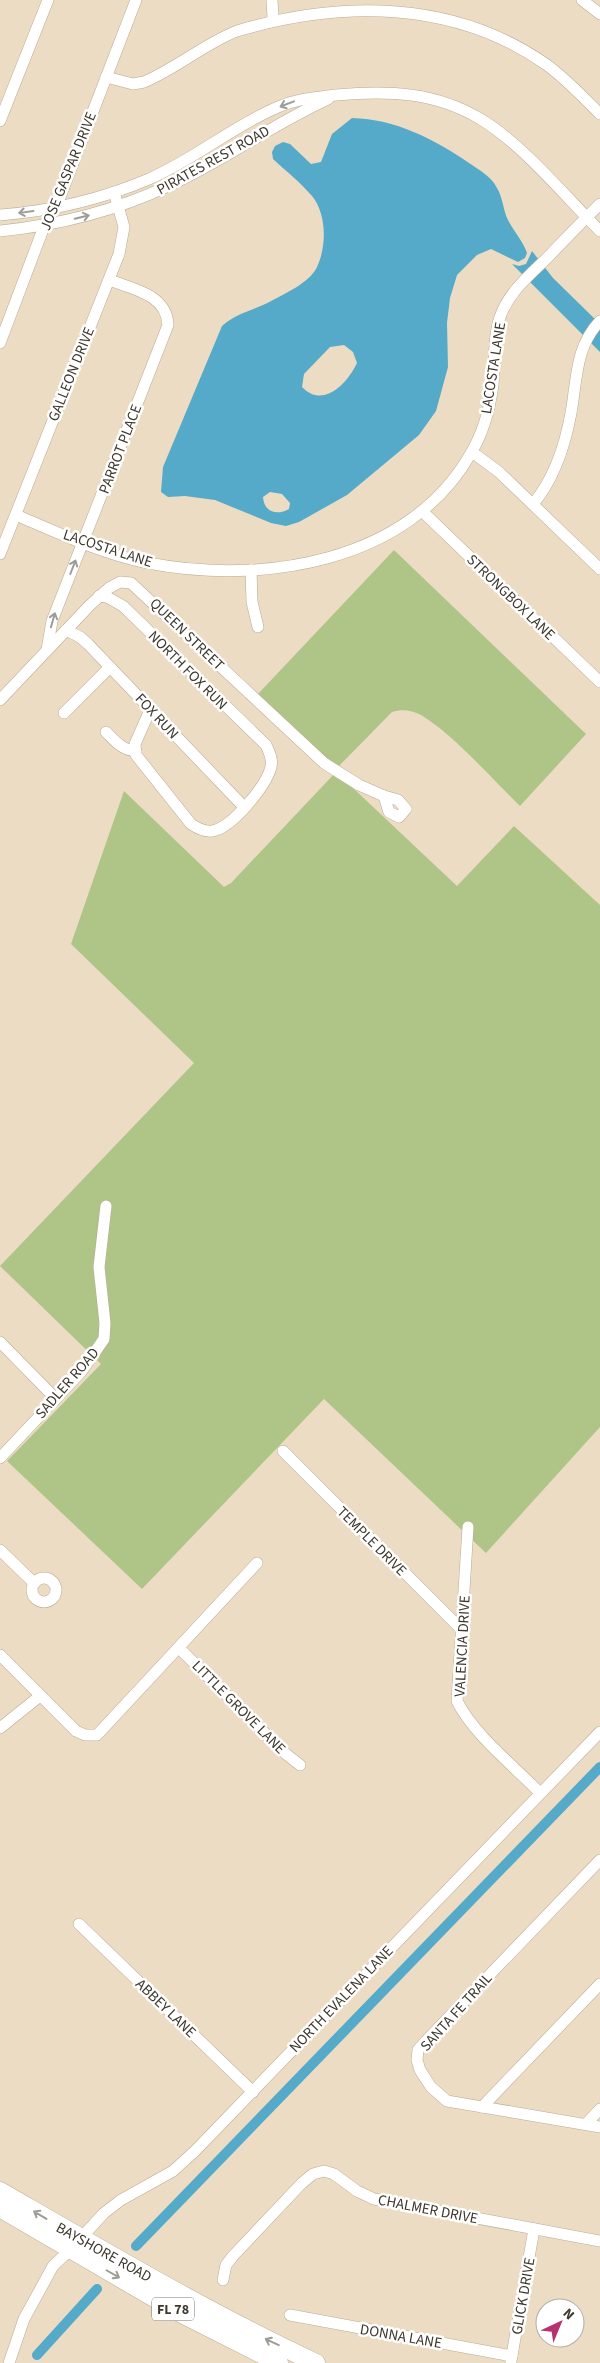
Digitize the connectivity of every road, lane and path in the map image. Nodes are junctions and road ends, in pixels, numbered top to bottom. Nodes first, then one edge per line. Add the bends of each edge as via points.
1 (48, 0) edge
2 (136, 0) edge
3 (272, 0) edge
4 (582, 0) edge
5 (600, 14) edge
6 (273, 17) junction
7 (106, 77) junction
8 (334, 96) junction
9 (268, 112) junction
10 (600, 114) edge
11 (0, 122) edge
12 (276, 125) junction
13 (114, 192) junction
14 (600, 204) edge
15 (119, 206) junction
16 (55, 208) junction
17 (0, 215) edge
18 (586, 217) junction
19 (45, 224) junction
20 (0, 231) edge
21 (600, 231) edge
22 (110, 280) junction
23 (600, 321) edge
24 (0, 342) edge
25 (472, 452) junction
26 (532, 504) junction
27 (422, 512) junction
28 (16, 515) junction
29 (84, 542) junction
30 (0, 554) edge
31 (600, 569) edge
32 (251, 570) junction
33 (99, 596) junction
34 (258, 627) dead end
35 (66, 630) junction
36 (47, 650) junction
37 (110, 667) junction
38 (600, 682) edge
39 (0, 700) edge
40 (150, 710) junction
41 (64, 713) dead end
42 (106, 732) dead end
43 (136, 750) junction
44 (384, 796) dead end
45 (244, 808) junction
46 (106, 1206) dead end
47 (0, 1342) edge
48 (56, 1399) junction
49 (2, 1451) edge
50 (283, 1451) dead end
51 (468, 1526) dead end
52 (0, 1550) edge
53 (257, 1563) dead end
54 (34, 1583) dead end
55 (462, 1630) junction
56 (179, 1648) junction
57 (0, 1655) edge
58 (40, 1696) junction
59 (0, 1728) edge
60 (600, 1732) edge
61 (300, 1765) dead end
62 (540, 1793) junction
63 (600, 1860) edge
64 (79, 1924) dead end
65 (600, 1984) edge
66 (253, 2092) junction
67 (482, 2107) junction
68 (600, 2109) edge
69 (586, 2124) junction
70 (600, 2127) edge
71 (0, 2191) edge
72 (0, 2208) edge
73 (534, 2229) junction
74 (600, 2241) edge
75 (75, 2244) junction
76 (223, 2280) dead end
77 (290, 2315) dead end
78 (511, 2360) edge
79 (9, 2363) edge
80 (279, 2363) edge
81 (316, 2363) edge

1 - 11 street
2 - 7 street, JOSE GASPAR DRIVE
3 - 6 street
4 - 5 street
6 - 7 street via 207,45 144,82 128,83
6 - 10 street via 320,6 369,4 413,8 458,18 535,57 560,75
7 - 16 street, JOSE GASPAR DRIVE
8 -> 9 street, PIRATES REST ROAD via 302,98
8 - 12 street, PIRATES REST ROAD
8 - 18 street, PIRATES REST ROAD via 384,92 425,97 462,109 495,128
9 - 12 street
9 - 13 street, PIRATES REST ROAD via 170,169
12 - 15 street, PIRATES REST ROAD via 170,186
13 - 15 street, GALLEON DRIVE
13 - 16 street, PIRATES REST ROAD
14 - 18 street, LACOSTA LANE
19 -> 15 street, PIRATES REST ROAD via 69,221
15 - 22 street, GALLEON DRIVE via 124,227
16 -> 17 street, PIRATES REST ROAD
16 - 19 street, JOSE GASPAR DRIVE
18 - 21 street, PIRATES REST ROAD
18 - 25 street, LACOSTA LANE via 521,283 505,306 496,335 489,407
19 - 20 street, PIRATES REST ROAD
19 - 24 street, JOSE GASPAR DRIVE
22 - 28 street, GALLEON DRIVE
22 - 29 street, PARROT PLACE via 156,299 168,315 168,325
23 - 26 street via 581,350 562,449 543,491
25 - 26 street via 490,464
25 - 27 street, LACOSTA LANE via 455,477
26 - 31 street
27 - 32 street, LACOSTA LANE via 374,540 324,559
27 - 38 street, STRONGBOX LANE
28 - 29 street, LACOSTA LANE
28 - 30 street, GALLEON DRIVE
29 - 32 street, LACOSTA LANE via 154,564 213,571
36 -> 29 street, PARROT PLACE via 52,621
32 - 34 street via 252,602
33 - 35 street, QUEEN STREET
33 - 44 street, QUEEN STREET via 120,582 131,584 324,762 359,785
33 - 45 street, NORTH FOX RUN via 108,596 123,606 266,745 271,768
35 - 36 street, QUEEN STREET
35 - 37 street, FOX RUN via 80,637
36 - 39 street, QUEEN STREET
37 - 40 street, FOX RUN
37 - 41 street
40 - 43 street via 135,744
40 - 45 street, FOX RUN
42 - 43 street via 122,747
43 - 45 street via 145,768 190,824 199,829 212,831 223,827
46 - 48 street, SADLER ROAD via 100,1267 104,1339 91,1360
47 - 48 street
48 - 49 street, SADLER ROAD
50 - 55 street, TEMPLE DRIVE
51 - 55 street, VALENCIA DRIVE
52 - 54 street
53 - 56 street, LITTLE GROVE LANE
55 - 62 street, VALENCIA DRIVE via 458,1701 462,1710
56 - 58 street, LITTLE GROVE LANE via 97,1735 76,1731
56 - 61 street, LITTLE GROVE LANE
57 - 58 street
58 - 59 street
60 - 62 street, NORTH EVALENA LANE
62 - 66 street, NORTH EVALENA LANE
63 - 67 street, SANTA FE TRAIL via 418,2050 420,2070 438,2094 457,2104
64 - 66 street, ABBEY LANE
65 - 67 street
66 - 75 street, NORTH EVALENA LANE via 173,2171 104,2213
67 - 69 street, SANTA FE TRAIL
68 - 69 street
69 - 70 street, SANTA FE TRAIL
75 -> 71 main road, BAYSHORE ROAD / FL 78
72 - 75 main road, BAYSHORE ROAD / FL 78
73 - 74 street, CHALMER DRIVE
73 - 76 street, CHALMER DRIVE via 374,2199 324,2171 313,2174 302,2183 233,2256 226,2265
73 - 78 street, GLICK DRIVE
75 - 79 street, NORTH EVALENA LANE via 53,2266 38,2292 24,2319
75 -> 80 main road, BAYSHORE ROAD / FL 78 via 180,2313
81 -> 75 main road, BAYSHORE ROAD / FL 78
77 - 78 street, DONNA LANE

